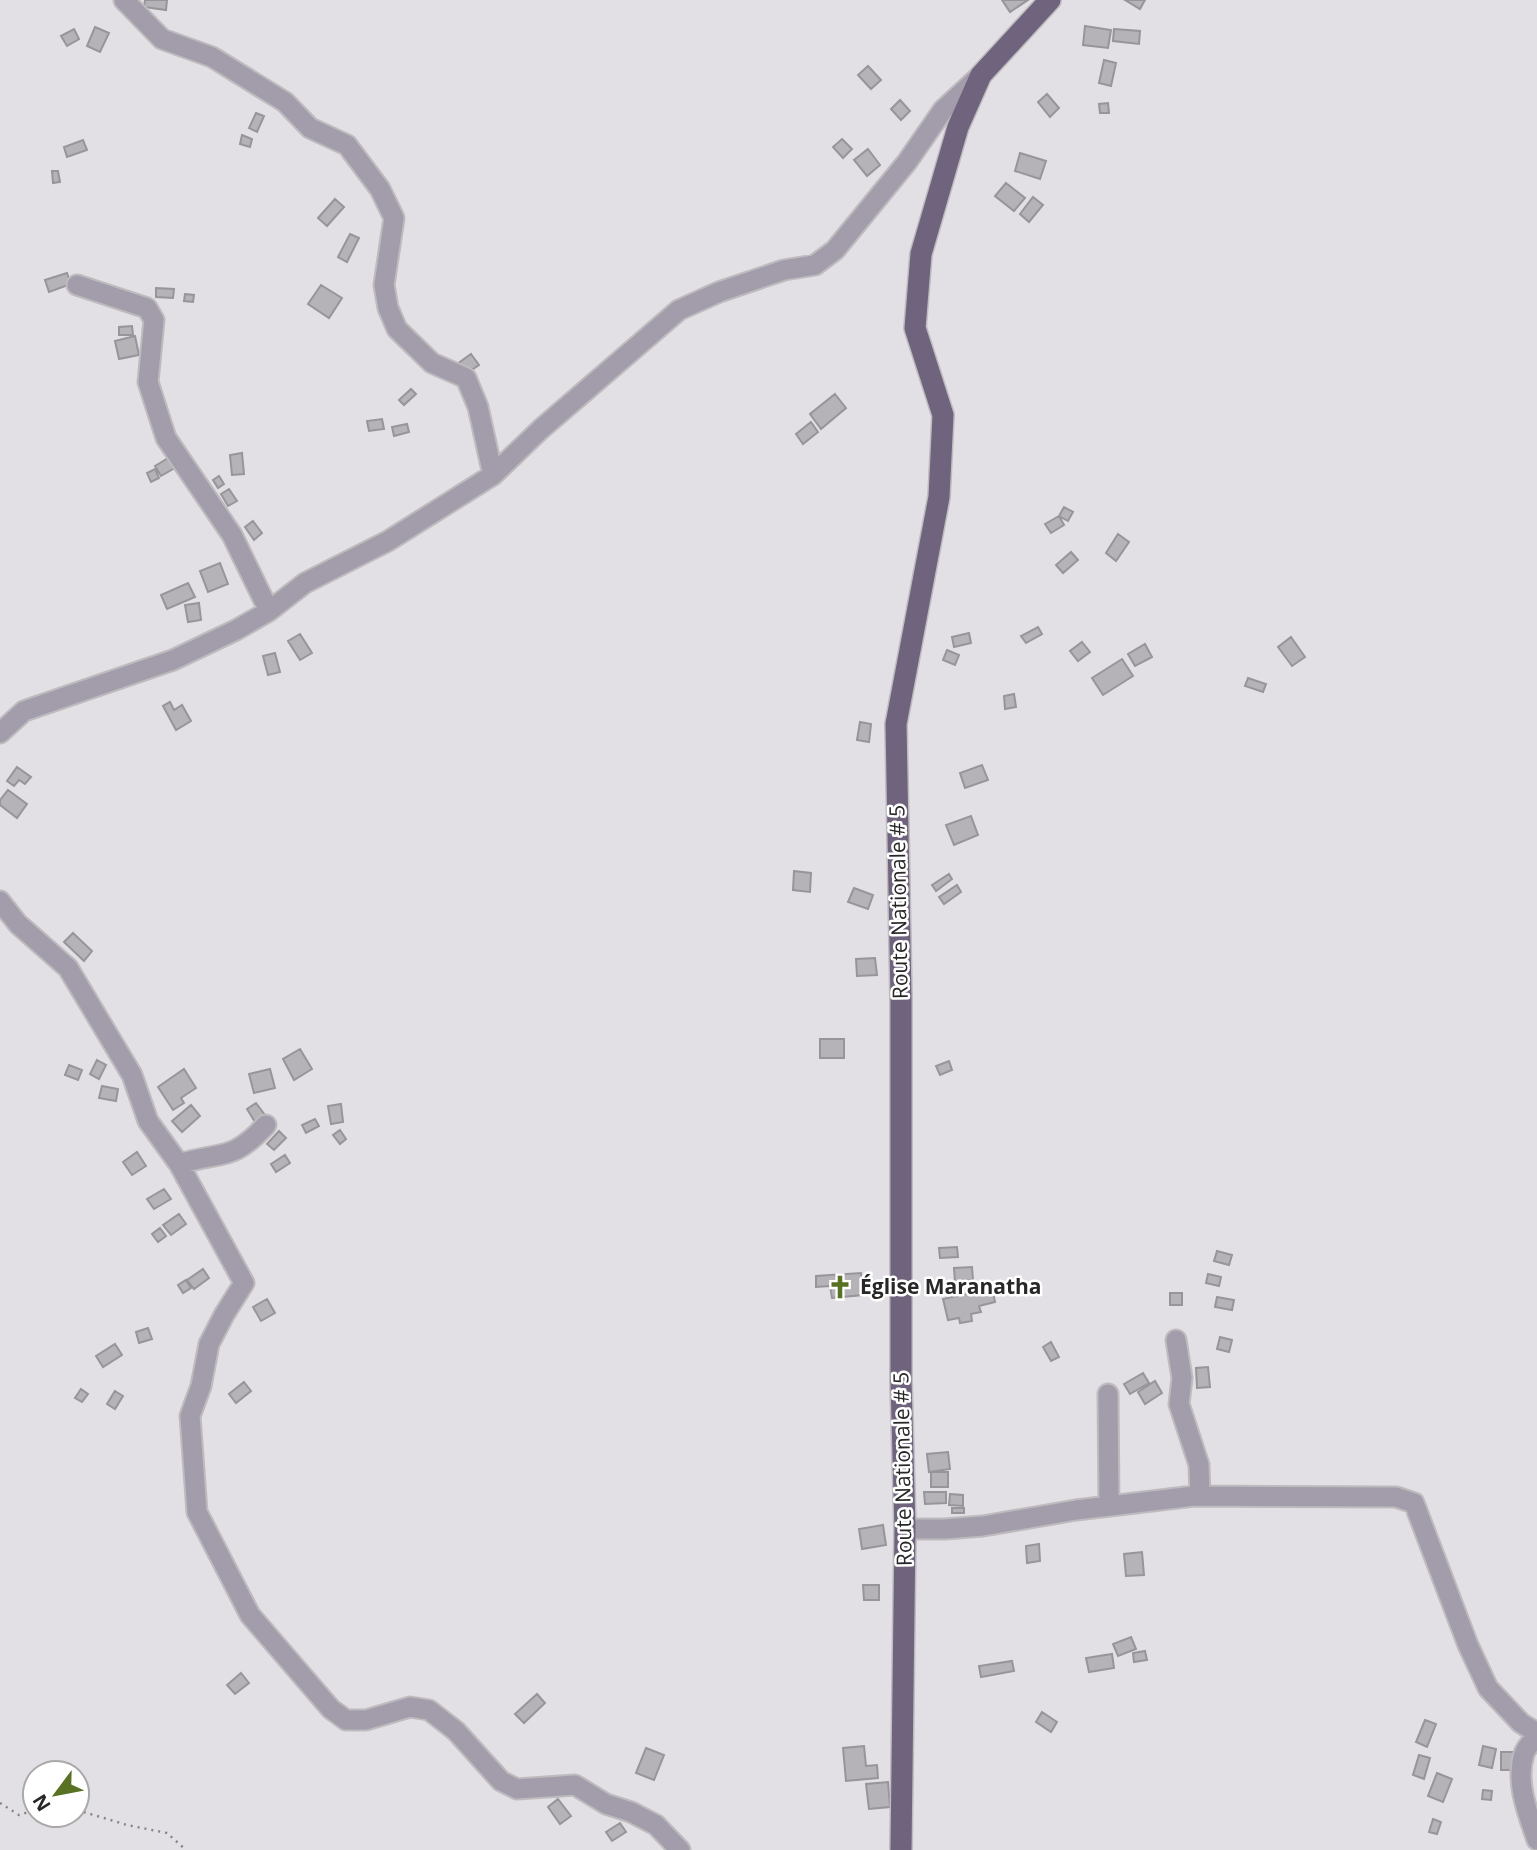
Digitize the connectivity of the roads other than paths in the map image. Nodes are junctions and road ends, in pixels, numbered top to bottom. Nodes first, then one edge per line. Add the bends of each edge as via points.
1 (124, 0) edge
2 (1050, 0) edge
3 (981, 75) junction
4 (77, 285) dead end
5 (492, 475) junction
6 (269, 611) junction
7 (0, 733) edge
8 (0, 901) edge
9 (266, 1125) dead end
10 (179, 1164) junction
11 (1176, 1340) dead end
12 (1108, 1394) dead end
13 (1200, 1496) junction
14 (1109, 1506) junction
15 (905, 1529) junction
16 (1537, 1735) edge
17 (1537, 1840) edge
18 (680, 1850) edge
19 (901, 1850) edge

1 - 5 street via 162,39 212,57 285,102 310,128 347,145 363,163 394,218 384,285 388,308 397,329 432,363 466,378 478,407
2 - 3 main road, Route Nationale # 5
3 - 5 street via 943,110 835,250 815,265 784,270 679,310
3 - 15 main road, Route Nationale # 5 via 958,127 921,254 915,328 943,415 939,497 895,724
4 - 6 street via 147,308 153,320 148,382 166,438 232,535
5 - 6 street via 388,541 305,583
6 - 7 street via 173,660 24,711
8 - 10 street via 18,924 68,968 132,1075 148,1121
9 - 10 street via 239,1150
10 - 18 street via 244,1283 209,1344 190,1416 197,1512 250,1615 331,1709 346,1720 366,1720 410,1707 429,1710 456,1731 501,1781 517,1789 575,1785 656,1825
11 - 13 street via 1182,1378 1179,1404 1199,1465
12 - 14 street
13 - 14 street
13 - 16 street via 1396,1497 1414,1503 1488,1688
14 - 15 street via 983,1526
15 - 19 main road, Route Nationale # 5
16 - 17 street via 1524,1751 1521,1772 1525,1805

